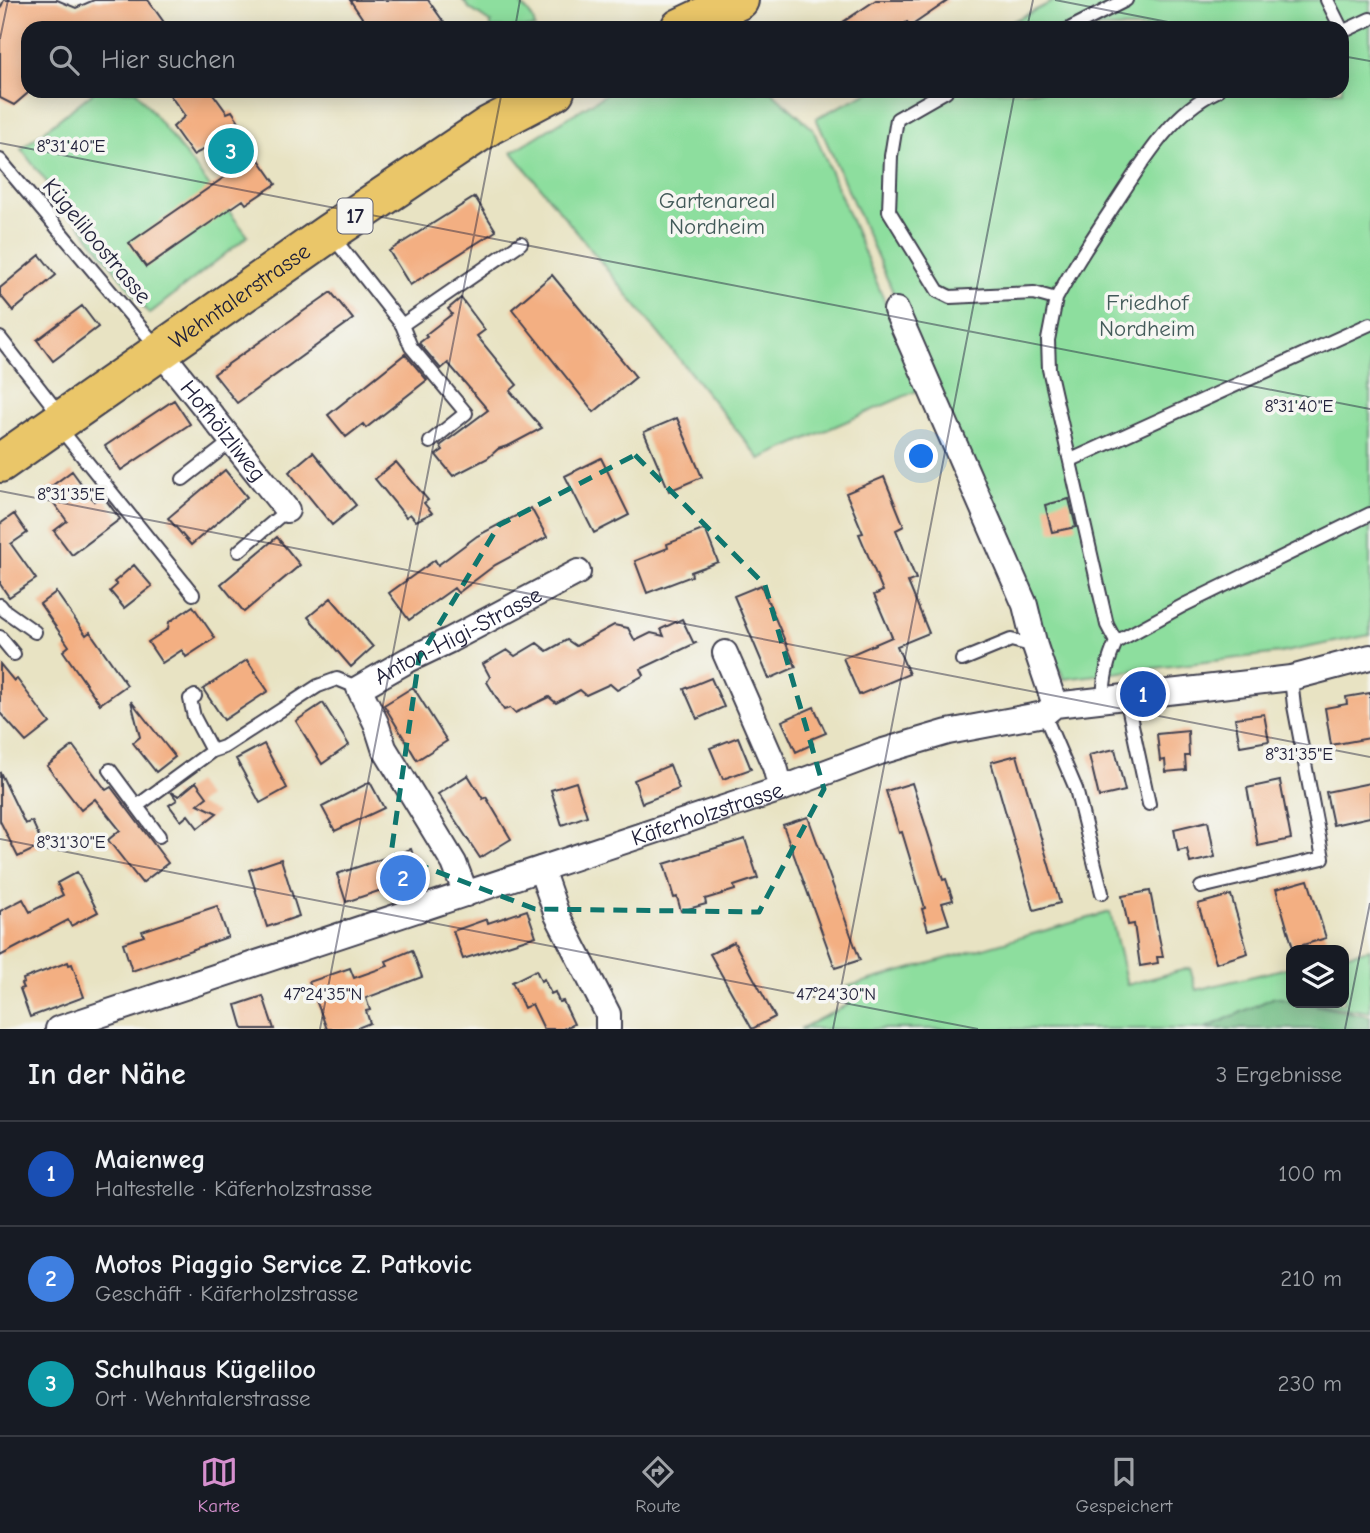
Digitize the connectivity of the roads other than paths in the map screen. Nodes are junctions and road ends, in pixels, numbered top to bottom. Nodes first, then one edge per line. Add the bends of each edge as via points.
1 (739, 0) edge
2 (1126, 0) edge
3 (1326, 0) edge
4 (689, 16) edge
5 (1370, 19) edge
6 (1086, 21) edge
7 (1337, 21) edge
8 (1349, 27) edge
9 (542, 98) edge
10 (934, 98) edge
11 (1203, 98) edge
12 (0, 160) edge
13 (329, 233) junction
14 (521, 243) dead end
15 (1056, 299) junction
16 (895, 310) dead end
17 (1370, 324) edge
18 (402, 325) junction
19 (0, 338) edge
20 (160, 351) junction
21 (60, 421) junction
22 (233, 440) junction
23 (430, 442) dead end
24 (1071, 460) junction
25 (0, 463) edge
26 (183, 479) dead end
27 (287, 510) joint
28 (1370, 514) edge
29 (239, 551) dead end
30 (578, 572) dead end
31 (193, 594) dead end
32 (0, 605) edge
33 (35, 632) dead end
34 (0, 636) edge
35 (1116, 642) junction
36 (1035, 646) junction
37 (725, 653) dead end
38 (14, 654) dead end
39 (1370, 657) edge
40 (962, 660) dead end
41 (1291, 678) junction
42 (359, 688) junction
43 (195, 696) dead end
44 (1115, 698) junction
45 (1049, 709) junction
46 (212, 751) junction
47 (110, 770) dead end
48 (781, 789) junction
49 (1149, 804) dead end
50 (137, 806) junction
51 (159, 836) dead end
52 (541, 869) junction
53 (1201, 887) dead end
54 (1102, 893) dead end
55 (466, 894) junction
56 (98, 1023) edge
57 (58, 1029) edge
58 (608, 1029) edge

1 - 4 main road
2 - 6 lane
3 - 7 lane
5 - 8 lane
9 - 13 main road, Wehntalerstrasse / 17 via 490,125
10 - 15 lane via 897,119 889,211 938,291 950,297 1034,293
11 - 15 lane via 1154,147
12 - 20 lane, Kügeliloostrasse
13 - 18 lane
13 - 20 main road, Wehntalerstrasse / 17
14 - 18 lane
15 - 24 lane via 1048,340 1049,369
16 - 36 street via 1025,605
17 - 24 lane
18 - 23 lane via 411,347 467,413
19 - 21 lane
20 - 21 main road, Wehntalerstrasse / 17
20 - 22 street, Hofhölzliweg
21 - 25 main road, Wehntalerstrasse / 17
21 - 31 lane
22 - 26 lane
22 - 27 street, Hofhölzliweg
24 - 35 lane via 1107,625
27 - 29 lane
28 - 35 lane
30 - 42 street, Anton-Higi-Strasse
32 - 33 lane
34 - 38 lane
35 - 44 lane via 1104,677
36 - 40 lane via 1011,640
36 - 45 street
37 - 48 street
39 - 41 street, Käferholzstrasse
41 - 44 street, Käferholzstrasse
41 - 53 lane via 1323,858
42 - 46 lane via 337,679 318,686
42 - 55 street, Anton-Higi-Strasse via 384,748 454,863
43 - 46 lane via 190,699 194,717
44 - 45 street, Käferholzstrasse
44 - 49 lane
45 - 48 street, Käferholzstrasse via 880,752
45 - 54 lane via 1076,789
46 - 50 lane
47 - 50 lane
48 - 52 street, Käferholzstrasse
50 - 51 lane
52 - 55 street, Käferholzstrasse
52 - 58 street via 557,915 608,1014
55 - 56 street, Käferholzstrasse
56 - 57 street, Käferholzstrasse

